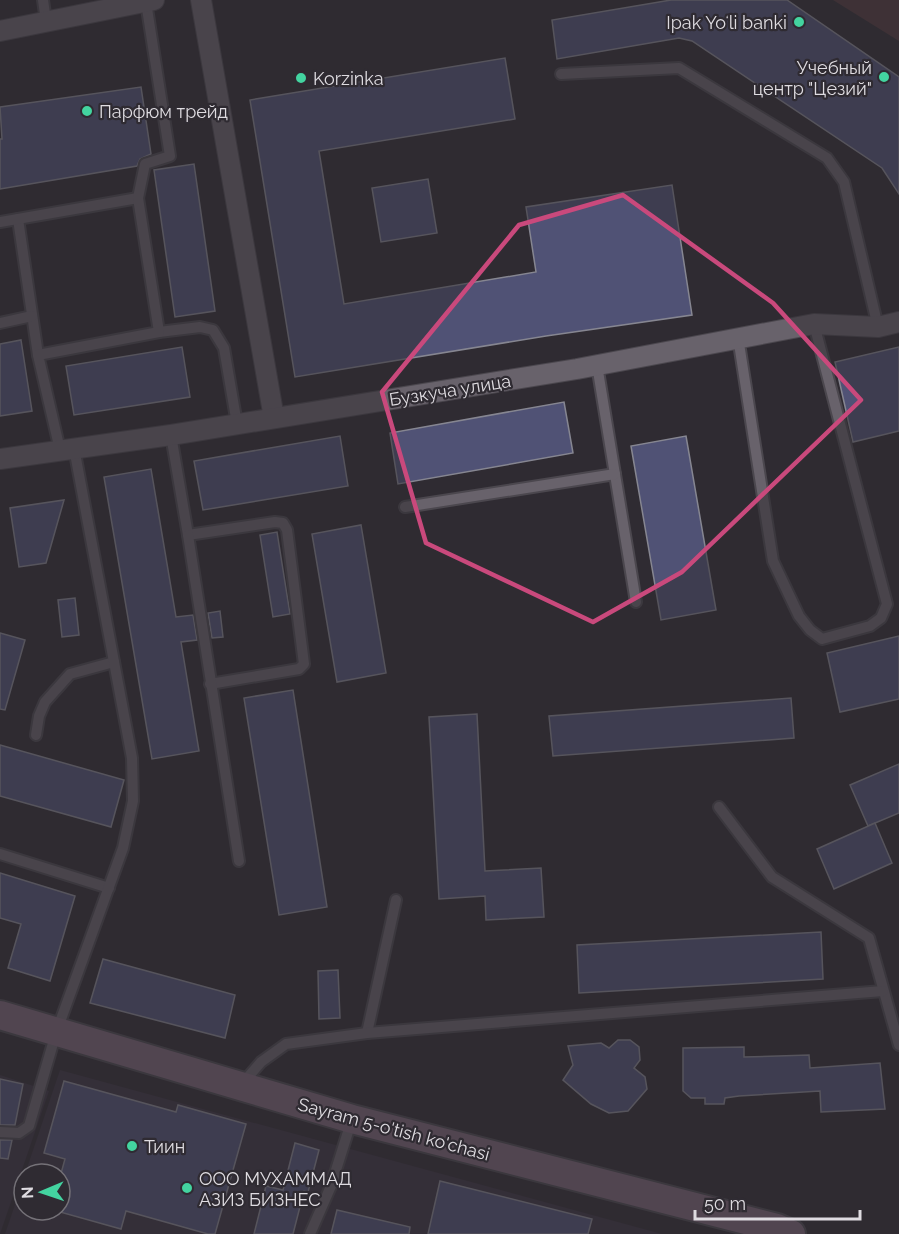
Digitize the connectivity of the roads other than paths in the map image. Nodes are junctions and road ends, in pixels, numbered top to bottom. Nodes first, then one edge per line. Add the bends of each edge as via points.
1 (43, 0) edge
2 (201, 0) edge
3 (150, 1) edge
4 (46, 21) junction
5 (0, 31) edge
6 (561, 74) dead end
7 (138, 198) junction
8 (18, 219) junction
9 (0, 222) edge
10 (32, 316) junction
11 (899, 322) edge
12 (0, 323) edge
13 (814, 324) junction
14 (878, 327) junction
15 (159, 332) junction
16 (738, 337) junction
17 (38, 355) junction
18 (597, 365) junction
19 (274, 418) junction
20 (237, 424) junction
21 (171, 435) junction
22 (67, 449) junction
23 (0, 459) edge
24 (615, 474) junction
25 (405, 507) dead end
26 (188, 535) junction
27 (636, 602) dead end
28 (114, 662) junction
29 (210, 684) junction
30 (36, 735) dead end
31 (719, 807) dead end
32 (0, 854) edge
33 (239, 861) dead end
34 (109, 888) junction
35 (396, 900) dead end
36 (883, 991) junction
37 (0, 1015) edge
38 (56, 1033) junction
39 (367, 1033) junction
40 (899, 1045) edge
41 (240, 1086) junction
42 (352, 1119) junction
43 (0, 1131) edge
44 (310, 1234) edge
45 (791, 1234) edge

1 - 4 lane
2 - 19 street
3 - 4 street
3 - 7 lane via 170,156 145,164
4 - 5 street
6 - 14 lane via 679,68 827,158 844,182
7 - 8 lane
7 - 15 lane
8 - 9 lane
8 - 10 lane
10 - 12 lane
10 - 17 lane
11 - 14 street, Бузкуча улица
13 - 14 street, Бузкуча улица
13 - 16 street, Бузкуча улица
13 - 16 lane via 887,604 881,618 870,626 822,639 799,616 773,561
15 - 17 lane
15 - 20 lane via 200,327 213,330 224,348
16 - 18 street, Бузкуча улица
17 - 22 lane
18 - 19 street, Бузкуча улица
18 - 24 lane
19 - 20 street, Бузкуча улица
20 - 21 street, Бузкуча улица
21 - 22 street, Бузкуча улица
21 - 26 lane
22 - 23 street, Бузкуча улица
22 - 28 lane
24 - 25 lane
24 - 27 lane
26 - 29 lane
26 - 29 lane via 275,522 283,523 287,530 304,664 299,669
28 - 30 lane via 70,674 45,702
28 - 34 lane via 132,758 134,801
29 - 33 lane
31 - 36 lane via 772,877 869,939
32 - 34 lane
34 - 38 lane
35 - 39 lane
36 - 39 lane
36 - 40 lane
37 - 38 street, Sayram 5-o'tish ko'chasi
38 - 41 street, Sayram 5-o'tish ko'chasi
38 - 43 lane via 28,1126 19,1133
39 - 41 lane via 286,1044 261,1062
41 - 42 street, Sayram 5-o'tish ko'chasi
42 - 44 lane via 331,1186
42 - 45 street, Sayram 5-o'tish ko'chasi

